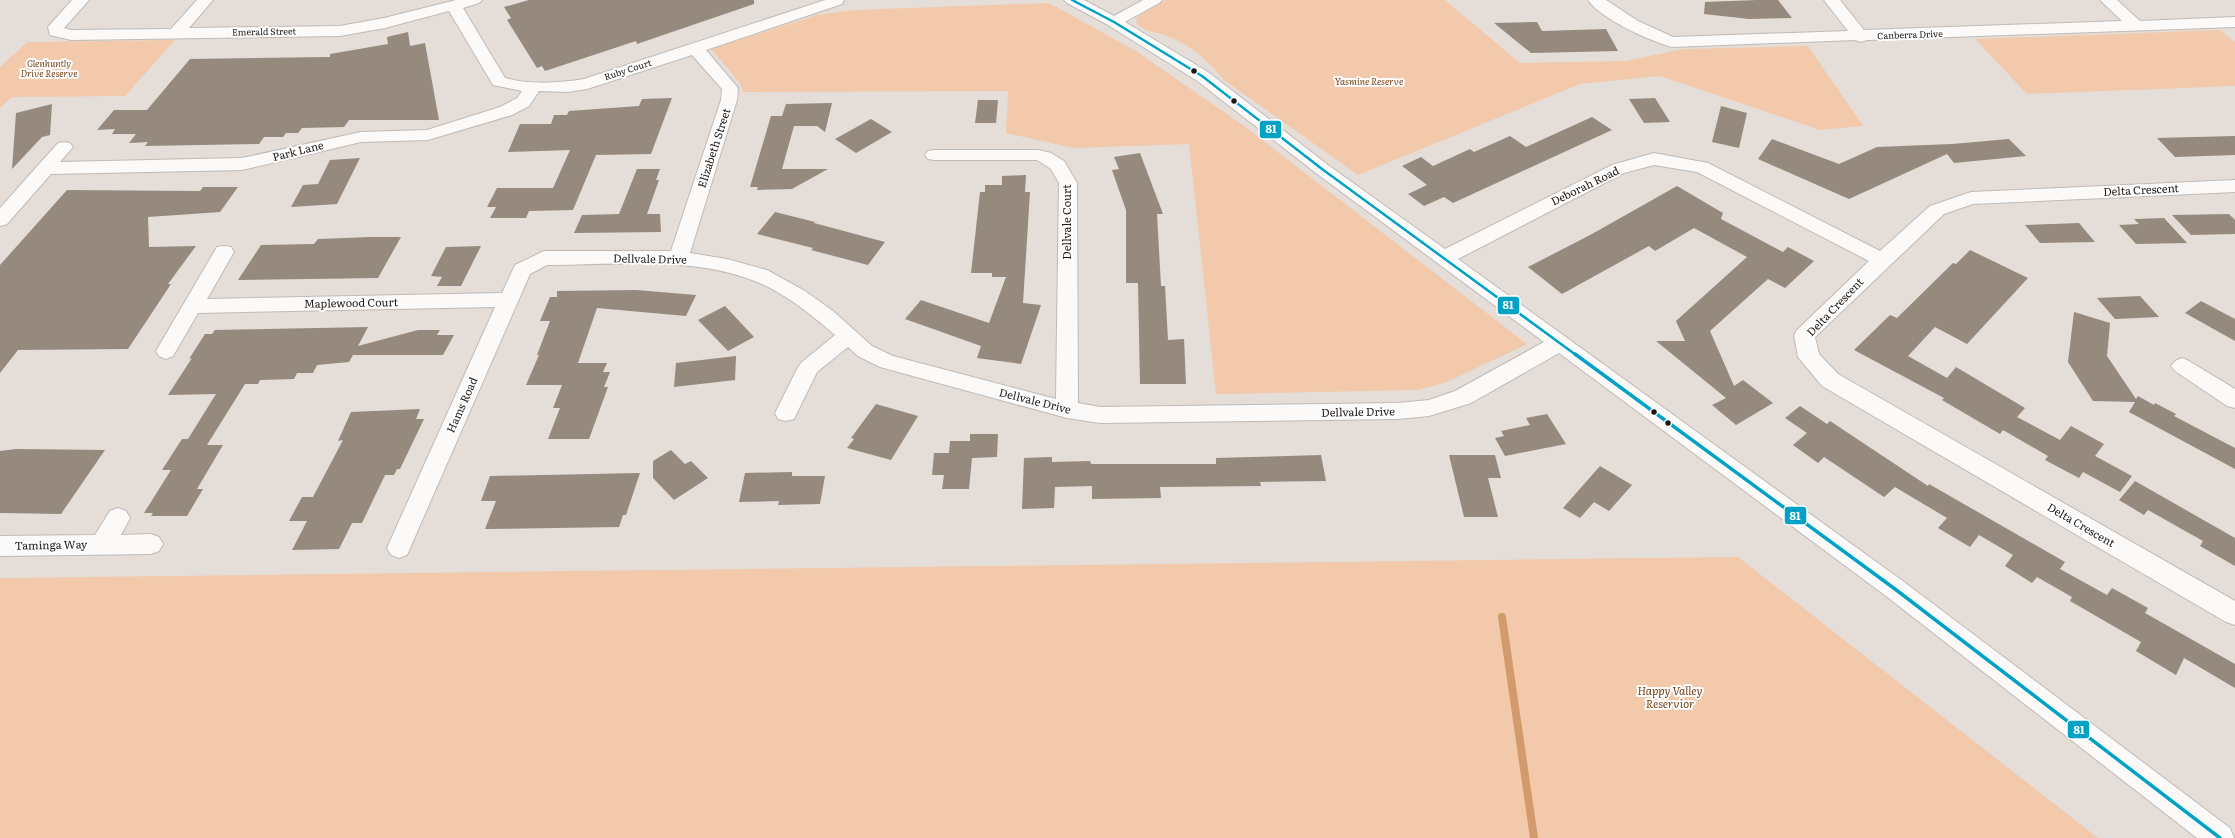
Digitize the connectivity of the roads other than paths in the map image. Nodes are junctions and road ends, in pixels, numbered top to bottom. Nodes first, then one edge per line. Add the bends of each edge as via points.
1 (81, 0) edge
2 (205, 0) edge
3 (474, 0) edge
4 (1072, 0) edge
5 (1154, 0) edge
6 (1596, 0) edge
7 (1832, 0) edge
8 (2108, 0) edge
9 (837, 1) dead end
10 (454, 6) junction
11 (1114, 22) junction
12 (2235, 22) edge
13 (2135, 25) junction
14 (176, 33) junction
15 (1861, 37) junction
16 (694, 48) junction
17 (535, 86) junction
18 (64, 147) dead end
19 (934, 155) dead end
20 (47, 168) junction
21 (2235, 186) edge
22 (0, 220) edge
23 (224, 252) dead end
24 (679, 258) junction
25 (1444, 258) junction
26 (1882, 260) junction
27 (529, 265) joint
28 (509, 300) junction
29 (192, 306) junction
30 (848, 336) junction
31 (1560, 343) junction
32 (166, 350) dead end
33 (2182, 366) dead end
34 (2235, 400) edge
35 (1067, 410) junction
36 (786, 413) dead end
37 (118, 518) dead end
38 (151, 544) dead end
39 (102, 545) junction
40 (0, 546) edge
41 (399, 548) dead end
42 (2235, 614) edge
43 (2220, 838) edge

1 - 14 street, Emerald Street via 56,27 56,32 71,35
2 - 14 street
3 - 10 street, Emerald Street
4 - 11 street
5 - 11 street
6 - 15 street, Canberra Drive via 1632,27 1672,42
7 - 15 street
8 - 13 street
9 - 16 street, Ruby Court
10 - 14 street, Emerald Street via 385,23 340,30
10 - 17 street, Ruby Court via 499,81 515,86
11 - 25 street via 1202,76 1322,169
12 - 13 street, Canberra Drive
13 - 15 street, Canberra Drive
16 - 17 street, Ruby Court via 587,84 568,87
16 - 24 street, Elizabeth Street via 730,88 729,100
17 - 20 street, Park Lane via 523,102 506,111 428,136 361,137 242,164
18 - 20 street
19 - 35 street, Dellvale Court via 1039,155 1054,160 1064,171 1068,183
20 - 22 street
21 - 26 street, Delta Crescent via 1971,198 1937,210
23 - 29 street
24 - 27 street, Dellvale Drive via 544,258
24 - 30 street, Dellvale Drive via 727,266 760,276 798,296
25 - 26 street, Deborah Road via 1618,169 1654,159 1702,167
25 - 31 street
26 - 42 street, Delta Crescent via 1804,336 1809,358 1830,380
27 - 28 street, Hams Road via 522,270
28 - 29 street, Maplewood Court
28 - 41 street, Hams Road
29 - 32 street
30 - 35 street, Dellvale Drive via 865,351 887,362
30 - 36 street via 810,367
31 - 35 street, Dellvale Drive via 1463,397 1429,408 1390,411 1100,415
31 - 43 street via 1895,589
33 - 34 street
37 - 39 street, Taminga Way
38 - 39 street, Taminga Way
39 - 40 street, Taminga Way

